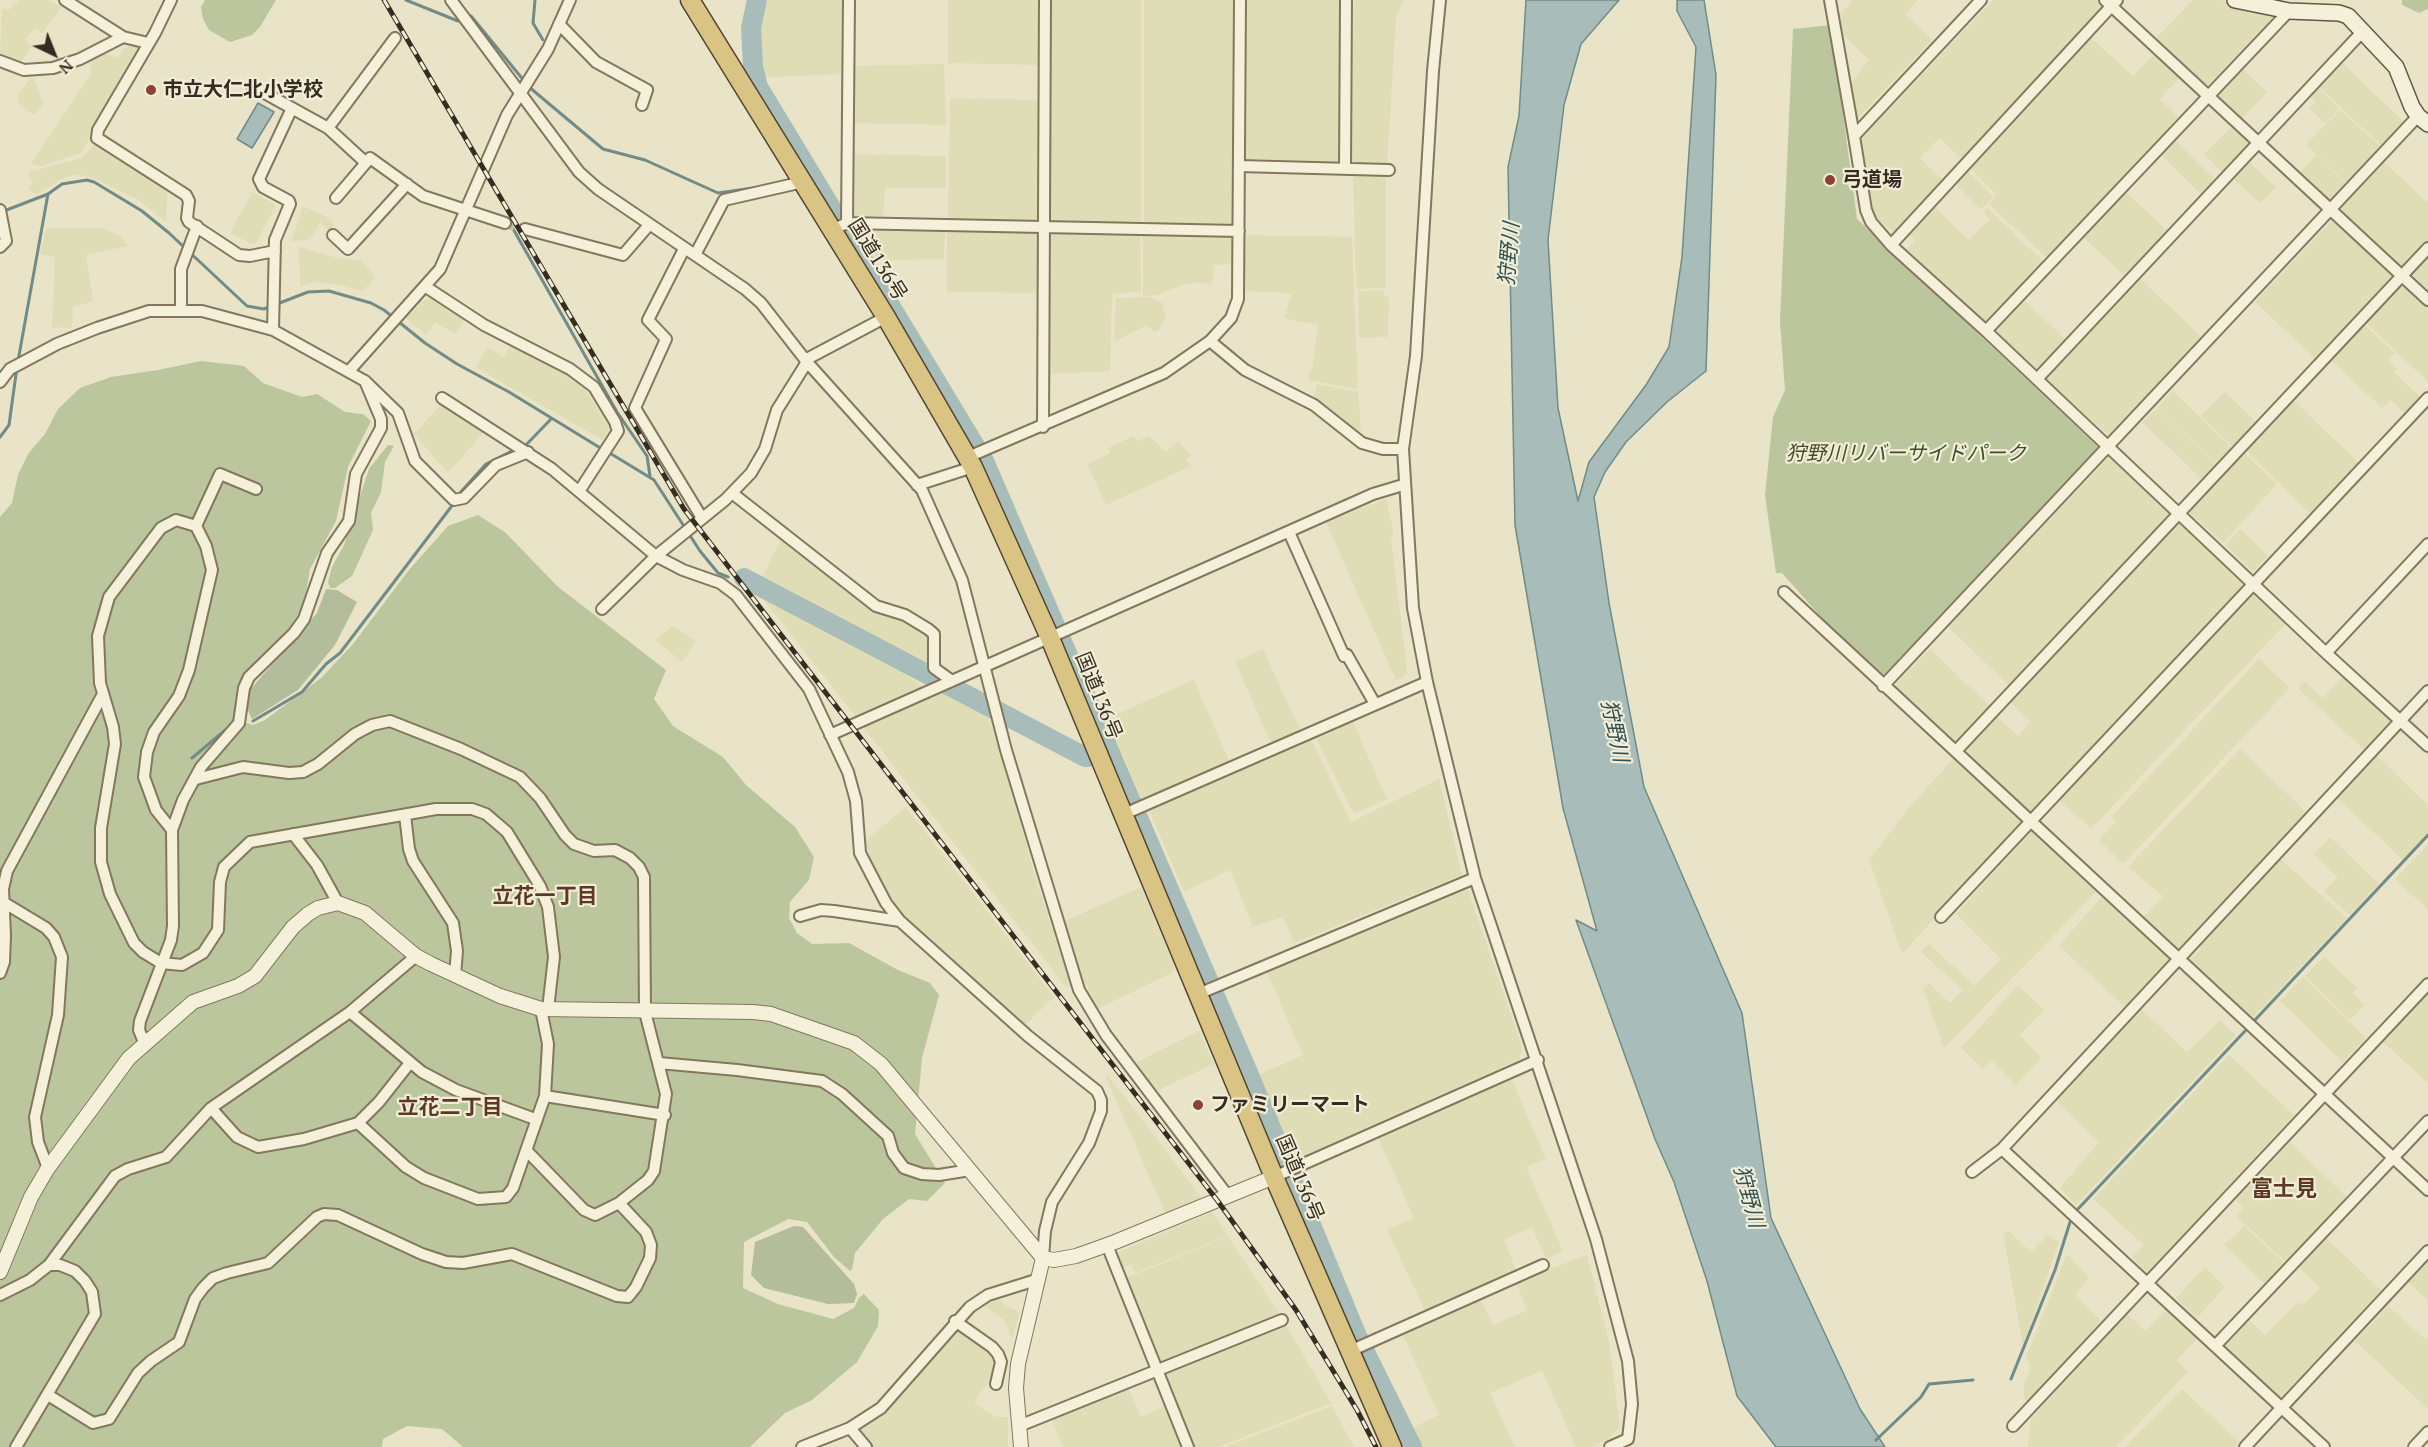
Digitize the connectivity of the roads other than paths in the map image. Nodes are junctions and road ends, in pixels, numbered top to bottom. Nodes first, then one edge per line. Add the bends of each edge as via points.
1 (65, 0) edge
2 (171, 0) edge
3 (451, 0) edge
4 (570, 0) edge
5 (690, 0) edge
6 (849, 0) edge
7 (1045, 0) edge
8 (1240, 0) edge
9 (1346, 0) edge
10 (1440, 0) edge
11 (1830, 0) edge
12 (1981, 0) edge
13 (2235, 0) edge
14 (2111, 2) edge
15 (2289, 11) junction
16 (559, 24) junction
17 (2363, 31) junction
18 (123, 37) junction
19 (395, 38) dead end
20 (148, 43) junction
21 (0, 61) edge
22 (252, 86) dead end
23 (521, 92) junction
24 (2207, 96) junction
25 (642, 105) dead end
26 (292, 108) junction
27 (2423, 120) edge
28 (328, 128) junction
29 (1854, 135) junction
30 (2258, 144) junction
31 (365, 162) junction
32 (1239, 166) junction
33 (1345, 168) junction
34 (1389, 170) dead end
35 (803, 182) junction
36 (407, 184) junction
37 (336, 198) dead end
38 (2329, 211) junction
39 (466, 212) junction
40 (1, 214) edge
41 (505, 223) tunnel mouth
42 (649, 225) junction
43 (1043, 225) junction
44 (197, 226) junction
45 (839, 226) junction
46 (525, 229) tunnel mouth
47 (1239, 231) junction
48 (333, 235) dead end
49 (1891, 244) junction
50 (0, 247) edge
51 (2428, 248) edge
52 (684, 249) junction
53 (274, 251) junction
54 (695, 255) junction
55 (2401, 276) junction
56 (426, 287) junction
57 (2428, 300) edge
58 (181, 311) junction
59 (886, 317) junction
60 (273, 330) junction
61 (1986, 331) junction
62 (1210, 341) junction
63 (806, 361) junction
64 (5, 368) edge
65 (349, 371) junction
66 (2037, 379) junction
67 (365, 381) junction
68 (0, 382) edge
69 (442, 398) dead end
70 (2428, 398) edge
71 (1043, 427) junction
72 (2108, 447) junction
73 (1403, 449) junction
74 (528, 452) junction
75 (971, 462) junction
76 (917, 485) junction
77 (1403, 485) junction
78 (256, 489) dead end
79 (580, 490) junction
80 (732, 494) junction
81 (2180, 514) junction
82 (702, 518) junction
83 (196, 526) junction
84 (1289, 531) junction
85 (2428, 544) edge
86 (656, 556) junction
87 (2253, 584) junction
88 (1784, 592) dead end
89 (602, 609) dead end
90 (1050, 638) junction
91 (2326, 653) junction
92 (985, 666) junction
93 (952, 681) junction
94 (1427, 682) junction
95 (1883, 686) junction
96 (2428, 692) edge
97 (103, 694) junction
98 (1375, 704) junction
99 (2401, 721) junction
100 (830, 735) junction
101 (2428, 746) edge
102 (1956, 751) junction
103 (196, 779) junction
104 (405, 815) junction
105 (1122, 815) junction
106 (2031, 821) junction
107 (172, 830) junction
108 (293, 834) junction
109 (1475, 878) junction
110 (3, 902) junction
111 (338, 903) junction
112 (800, 916) dead end
113 (1941, 917) dead end
114 (900, 921) junction
115 (2, 935) edge
116 (416, 956) junction
117 (2179, 957) junction
118 (161, 963) junction
119 (0, 973) edge
120 (454, 975) junction
121 (2428, 984) edge
122 (1198, 994) junction
123 (545, 1009) junction
124 (350, 1012) junction
125 (645, 1012) junction
126 (144, 1042) junction
127 (1538, 1060) junction
128 (409, 1064) junction
129 (659, 1064) junction
130 (2325, 1094) junction
131 (545, 1096) junction
132 (211, 1108) junction
133 (665, 1115) junction
134 (535, 1119) junction
135 (2428, 1121) edge
136 (357, 1123) junction
137 (2002, 1149) junction
138 (527, 1151) junction
139 (2394, 1158) junction
140 (48, 1168) junction
141 (970, 1170) junction
142 (1284, 1172) junction
143 (1972, 1172) dead end
144 (2428, 1190) edge
145 (1228, 1196) junction
146 (619, 1203) junction
147 (1107, 1245) junction
148 (2428, 1251) edge
149 (1043, 1258) junction
150 (49, 1265) junction
151 (1543, 1265) dead end
152 (0, 1272) edge
153 (1036, 1280) junction
154 (2148, 1283) junction
155 (0, 1295) edge
156 (1282, 1320) dead end
157 (955, 1321) junction
158 (2216, 1345) junction
159 (1350, 1351) junction
160 (1157, 1371) junction
161 (996, 1384) dead end
162 (48, 1395) junction
163 (2282, 1408) junction
164 (1019, 1426) junction
165 (2013, 1426) dead end
166 (850, 1428) junction
167 (2428, 1432) edge
168 (16, 1447) edge
169 (802, 1447) edge
170 (866, 1447) edge
171 (1021, 1447) edge
172 (1188, 1447) edge
173 (1392, 1447) edge
174 (1610, 1447) edge
175 (2245, 1447) edge
176 (2324, 1447) edge
177 (2414, 1447) edge

1 - 18 street
2 - 20 street
3 - 23 street
4 - 16 street
5 - 35 highway, 国道136号
6 - 45 street
7 - 43 street
8 - 32 street
9 - 33 street
10 - 73 street via 1416,356
11 - 29 street
12 - 29 street
13 - 15 main road
14 - 24 street
14 - 49 street
15 - 17 main road via 2339,13
15 - 24 street
16 - 23 street
16 - 25 street via 596,62 646,90
17 - 27 main road via 2396,68
17 - 30 street
18 - 20 street
18 - 21 street via 53,68 24,70
19 - 28 street
20 - 44 street via 97,138 186,195 187,218
22 - 26 street
23 - 39 street via 507,115
23 - 42 street via 579,172
24 - 30 street
24 - 61 street
26 - 28 street
26 - 53 street via 259,180 263,187 289,201
27 - 38 street
28 - 31 street
29 - 49 street via 1867,214
30 - 38 street
30 - 66 street
31 - 36 street via 375,159
31 - 37 street
32 - 33 street
32 - 47 street
33 - 34 street
35 - 45 highway, 国道136号
35 - 54 street via 724,200
36 - 39 street via 423,196
36 - 48 street via 348,249
38 - 55 street
38 - 72 street
39 - 41 street
39 - 56 street via 440,269
40 - 50 street via 6,241
42 - 46 street via 623,255
42 - 52 street
43 - 45 street
43 - 47 street
43 - 71 street
44 - 53 street via 239,255
44 - 58 street via 181,269
45 - 59 highway, 国道136号
47 - 62 street via 1236,306 1231,318
49 - 61 street
51 - 55 street
52 - 54 street
52 - 82 street via 648,320 666,339 635,408
53 - 60 street
54 - 63 street via 761,303
55 - 57 street
55 - 81 street
56 - 65 street
56 - 79 street via 484,325 570,369 594,387 618,431
58 - 60 street via 220,314
58 - 64 street via 149,311 97,328
59 - 63 street
59 - 75 highway, 国道136号
60 - 65 street
61 - 66 street
62 - 71 street via 1160,375
62 - 73 street via 1245,370 1308,400 1362,443
63 - 76 street
63 - 80 street via 777,410 759,461
64 - 68 street
65 - 67 street
66 - 72 street
67 - 74 street via 398,413 415,461 454,500 464,498 489,470
67 - 103 street via 381,428 356,474 349,521 327,553 304,619 249,677 239,723 205,760
69 - 74 street
70 - 87 street
71 - 75 street
72 - 81 street
72 - 95 street
73 - 77 street
74 - 79 street
75 - 76 street
75 - 90 highway, 国道136号
76 - 92 street via 927,498 962,580
77 - 84 street
77 - 94 street via 1413,608
78 - 83 street via 220,474
79 - 86 street
80 - 82 street
80 - 93 street via 876,606 905,615 934,634 934,668
81 - 87 street
81 - 102 street
82 - 86 street
83 - 97 street via 183,521 165,524 109,597 97,648
83 - 107 street via 212,570 189,669 178,696 154,732 144,777 156,810
84 - 90 street
84 - 98 street via 1344,656 1347,655
85 - 91 street
86 - 89 street
86 - 100 street via 736,595 804,680
87 - 91 street
87 - 106 street
88 - 95 street
90 - 92 street
90 - 105 highway, 国道136号
91 - 99 street
92 - 93 street
92 - 145 street via 1078,990 1106,1035
93 - 100 street
94 - 98 street
94 - 109 street
95 - 102 street
96 - 99 street
97 - 110 street via 15,851 3,880
97 - 118 street via 115,744 101,828 103,871 130,936 143,952
98 - 105 street
99 - 101 street
99 - 117 street
100 - 114 street via 853,787 860,853 873,882
102 - 106 street
103 - 107 street
103 - 125 street via 243,767 303,772 355,734 390,722 500,766 531,787 574,844 594,851 615,850 639,867 644,877
104 - 108 street
104 - 120 street via 413,861 453,923 458,951
104 - 123 street via 472,808 507,832 540,886 548,907 554,957
105 - 122 highway, 国道136号
106 - 113 street
106 - 117 street
107 - 118 street via 173,926
108 - 111 street via 317,865
108 - 118 street via 250,842 236,853 222,875 218,930 209,947 182,965
109 - 122 street
109 - 127 street
110 - 115 street
110 - 140 street via 46,928 62,957 58,1015 35,1117 38,1142
111 - 116 street via 365,913
111 - 126 street via 318,908 299,921 246,983 193,1002
112 - 114 street via 821,910
114 - 149 street via 1028,1036 1089,1082 1101,1100 1089,1143 1052,1202
115 - 119 street via 4,962
116 - 120 street
116 - 124 street
117 - 130 street
117 - 137 street
118 - 126 street via 138,1027
120 - 123 street via 500,996
121 - 130 street
122 - 142 highway, 国道136号
123 - 125 street
123 - 131 street
124 - 128 street
124 - 132 street
125 - 129 street
125 - 141 street via 771,1014 854,1043 881,1064
126 - 140 street
127 - 142 street
127 - 174 street via 1596,1239 1628,1361 1632,1404 1628,1439
128 - 134 street via 456,1090
128 - 136 street
129 - 133 street via 666,1094
129 - 141 street via 822,1081 888,1136 893,1153 904,1168 939,1175
130 - 139 street
130 - 154 street
131 - 133 street
131 - 134 street
132 - 136 street via 237,1137 258,1147 304,1139
132 - 150 street via 166,1157 115,1176
133 - 146 street via 654,1171
134 - 138 street
135 - 139 street
136 - 138 street via 406,1167 478,1199 506,1197
137 - 143 street
137 - 154 street
138 - 146 street via 584,1210 595,1215
139 - 144 street
139 - 158 street
140 - 152 street via 31,1197
141 - 149 street
142 - 145 street
142 - 159 highway, 国道136号
145 - 147 street
146 - 162 street via 646,1232 651,1245 645,1268 628,1297 512,1254 463,1263 446,1262 338,1215 324,1214 268,1263 213,1278 202,1288 179,1342 138,1373 109,1419 93,1423
147 - 149 street via 1076,1256
147 - 160 street
148 - 163 street
149 - 153 street
150 - 155 street
150 - 162 street via 75,1271 95,1302 88,1327
151 - 159 street
153 - 157 street via 988,1295
153 - 164 street via 1018,1364
154 - 158 street
154 - 165 street
156 - 160 street
157 - 161 street via 998,1353 1001,1362
157 - 166 street via 881,1408
158 - 163 street
159 - 173 highway, 国道136号
160 - 164 street
160 - 172 street
162 - 168 street
163 - 175 street
163 - 176 street
164 - 171 street
166 - 169 street
166 - 170 street
167 - 177 street

